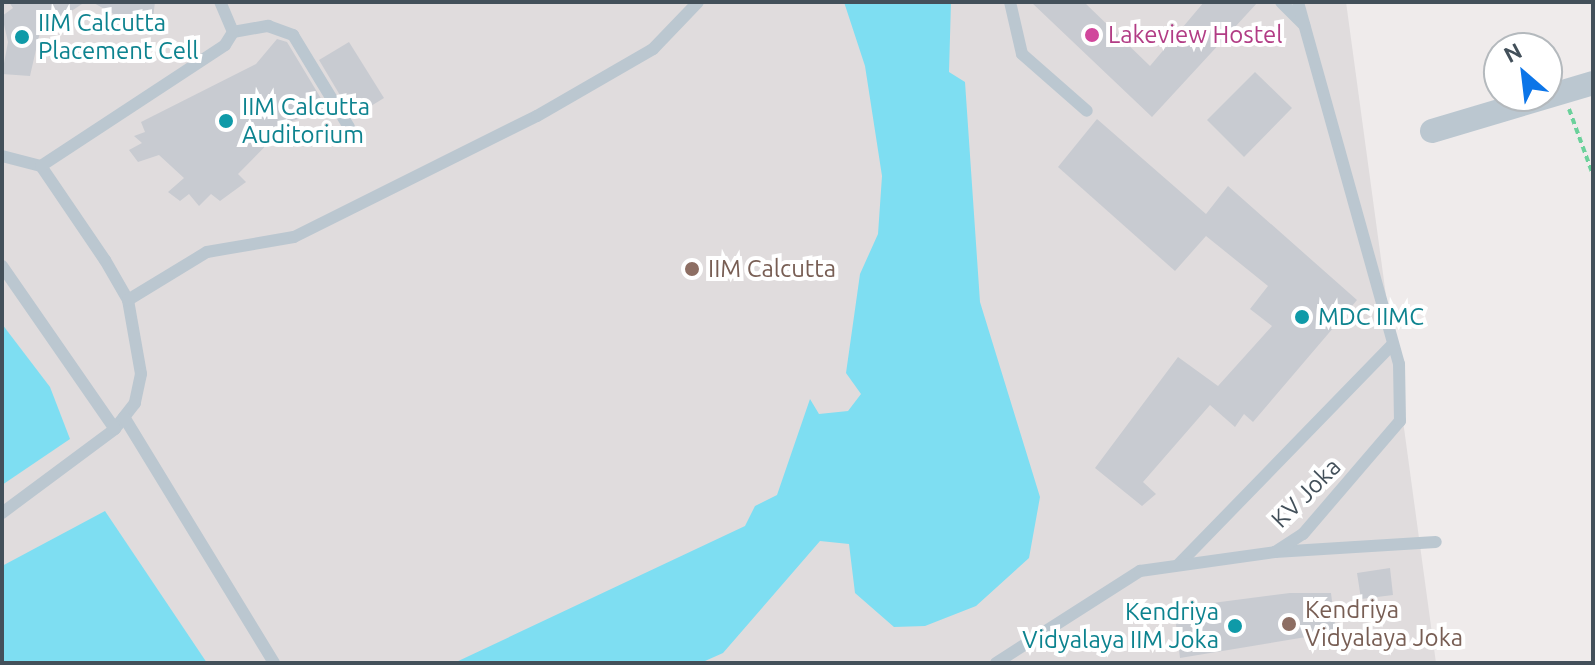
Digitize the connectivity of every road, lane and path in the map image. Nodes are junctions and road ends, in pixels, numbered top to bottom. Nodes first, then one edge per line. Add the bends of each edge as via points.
1 (220, 2) edge
2 (698, 2) edge
3 (1010, 2) edge
4 (1281, 2) edge
5 (1298, 2) edge
6 (1306, 26) junction
7 (233, 32) junction
8 (1593, 83) edge
9 (1563, 92) joint
10 (1087, 111) dead end
11 (1496, 112) edge
12 (349, 127) dead end
13 (1432, 131) dead end
14 (2, 156) edge
15 (41, 166) junction
16 (1593, 175) edge
17 (2, 266) edge
18 (128, 300) junction
19 (1393, 344) junction
20 (124, 417) junction
21 (115, 429) junction
22 (2, 513) edge
23 (1436, 542) dead end
24 (1275, 552) junction
25 (1178, 565) junction
26 (274, 663) edge
27 (996, 663) edge

1 - 7 lane
2 - 18 lane via 653,49 537,116 294,237 207,252
3 - 10 lane via 1022,54
4 - 6 lane
5 - 6 lane, KV Joka
6 - 19 lane, KV Joka
7 - 12 lane via 268,26 293,35
7 - 15 lane via 225,45
8 - 9 street
9 - 16 path
11 - 13 street
14 - 15 lane
15 - 18 lane
17 - 21 lane
18 - 20 lane via 141,374
19 - 24 lane, KV Joka via 1404,404 1394,433 1303,534
19 - 25 lane
20 - 21 lane
20 - 26 lane
21 - 22 lane
23 - 24 lane
24 - 25 lane, KV Joka
25 - 27 lane, KV Joka via 1117,581

